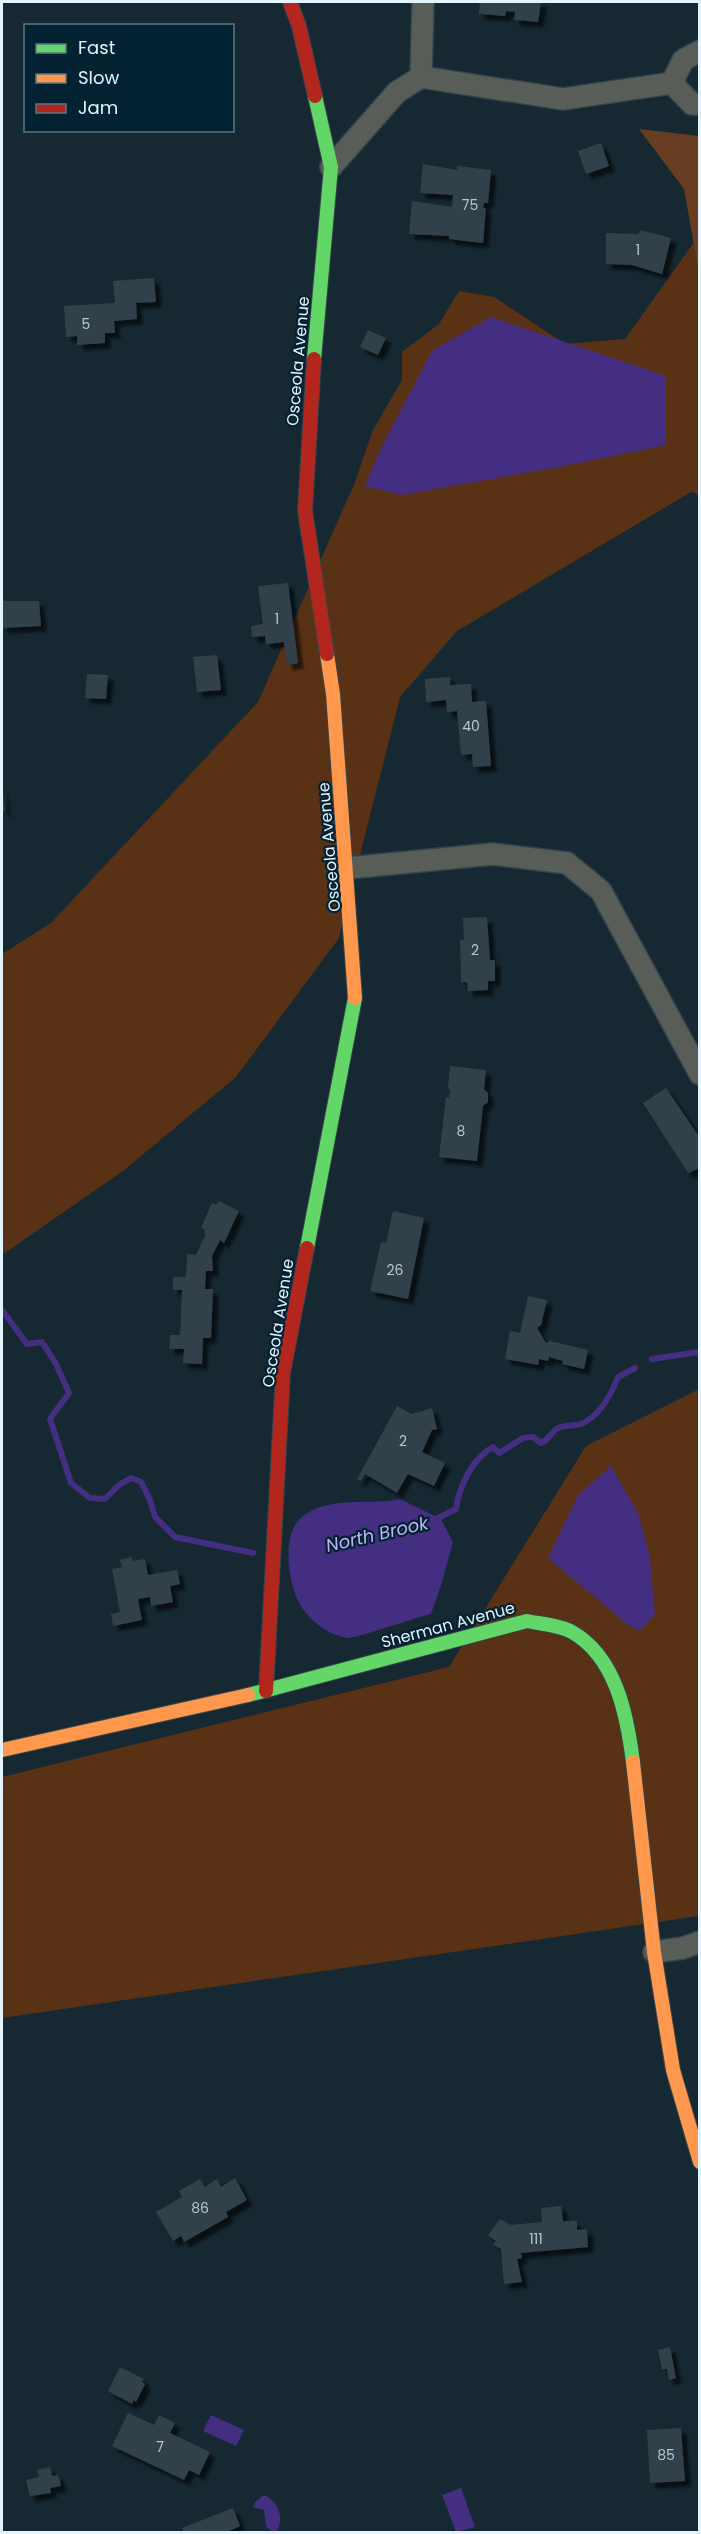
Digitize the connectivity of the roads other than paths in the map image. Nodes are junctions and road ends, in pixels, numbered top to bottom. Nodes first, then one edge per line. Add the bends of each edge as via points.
1 (290, 2) edge
2 (423, 2) edge
3 (699, 51) edge
4 (421, 77) junction
5 (672, 83) junction
6 (699, 104) edge
7 (331, 166) junction
8 (348, 868) junction
9 (699, 1074) edge
10 (266, 1691) junction
11 (2, 1750) edge
12 (699, 1942) edge
13 (654, 1952) junction
14 (699, 2162) edge

1 - 7 street, Osceola Avenue
2 - 4 street
3 - 5 street via 683,60
4 - 5 street via 563,99
4 - 7 street via 397,92
5 - 6 street via 692,104
7 - 8 street, Osceola Avenue via 309,414 305,510 333,694
8 - 9 street via 492,854 567,863 601,891
8 - 10 street, Osceola Avenue via 356,994 283,1373
10 - 11 street, Sherman Avenue
10 - 13 street, Sherman Avenue via 527,1621 570,1631 594,1647 612,1679 629,1729
12 - 13 street
13 - 14 street, Sherman Avenue via 673,2070

